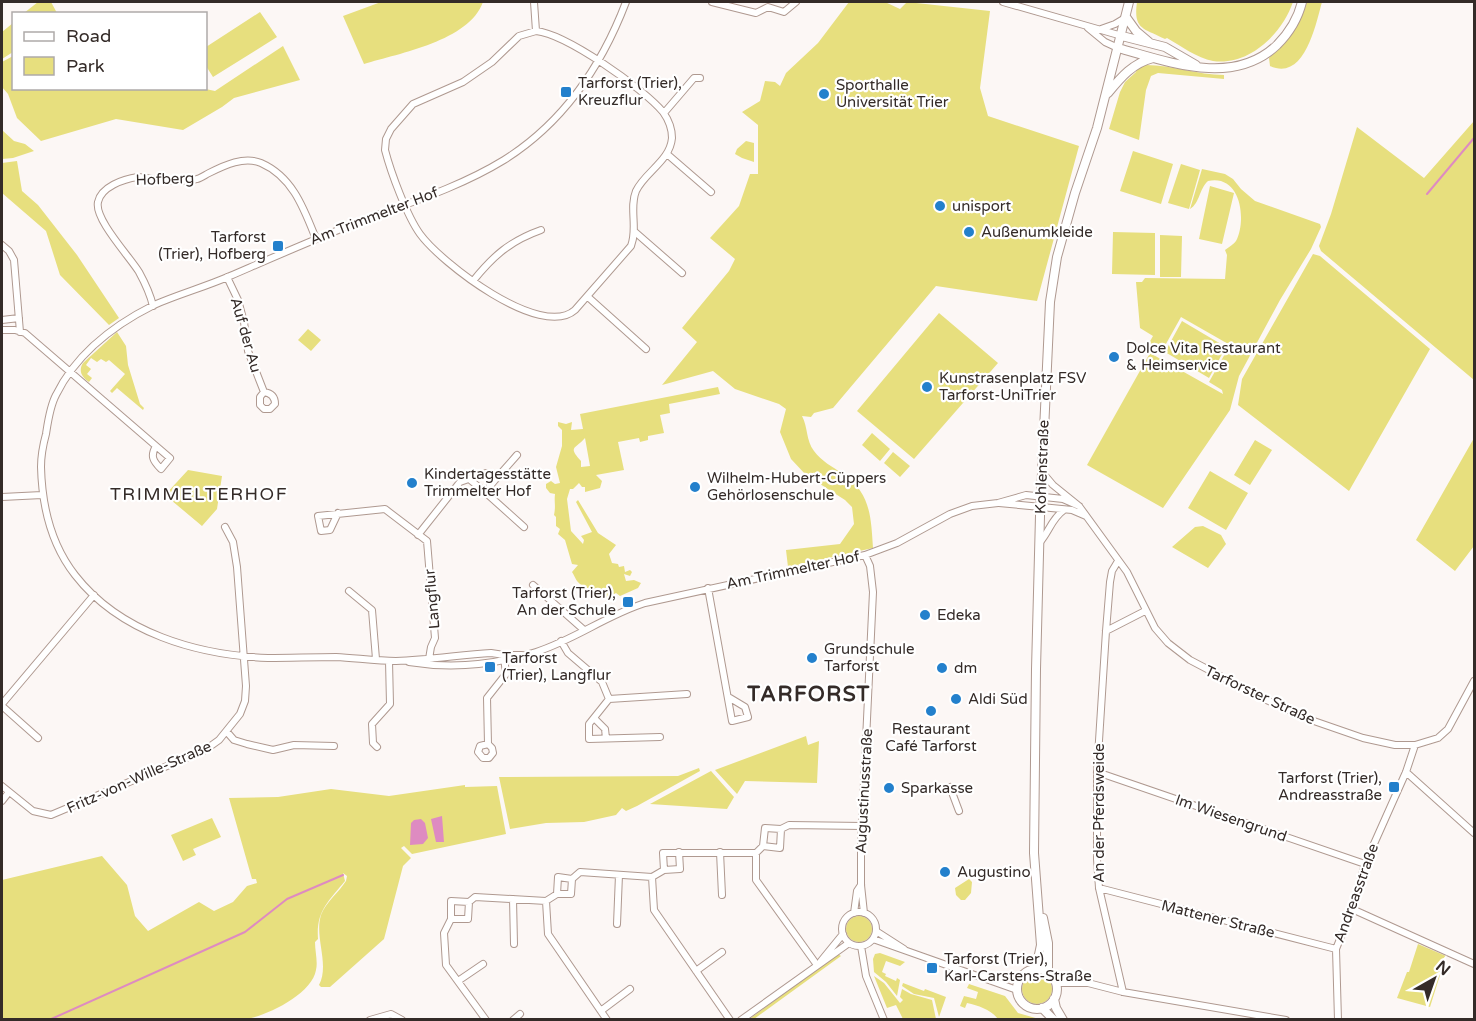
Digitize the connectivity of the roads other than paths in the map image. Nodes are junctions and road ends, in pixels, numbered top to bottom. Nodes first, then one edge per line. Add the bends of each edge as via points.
1 (534, 2) edge
2 (626, 2) edge
3 (712, 2) edge
4 (796, 2) edge
5 (1003, 2) edge
6 (1129, 2) edge
7 (1302, 2) edge
8 (1126, 17) junction
9 (1088, 27) junction
10 (1101, 29) junction
11 (536, 31) junction
12 (1122, 36) junction
13 (1152, 44) junction
14 (1118, 48) junction
15 (1153, 58) junction
16 (598, 61) junction
17 (1199, 67) junction
18 (700, 78) dead end
19 (1106, 95) junction
20 (664, 113) junction
21 (667, 154) junction
22 (711, 192) dead end
23 (406, 205) junction
24 (541, 230) dead end
25 (635, 232) junction
26 (316, 239) junction
27 (2, 245) edge
28 (682, 273) dead end
29 (227, 277) junction
30 (473, 281) junction
31 (588, 297) junction
32 (153, 306) junction
33 (19, 318) junction
34 (2, 320) edge
35 (2, 330) edge
36 (20, 332) junction
37 (646, 349) dead end
38 (70, 372) junction
39 (264, 392) dead end
40 (156, 446) dead end
41 (517, 455) dead end
42 (1042, 472) junction
43 (469, 479) junction
44 (495, 480) junction
45 (485, 492) junction
46 (42, 495) junction
47 (2, 496) edge
48 (1041, 496) junction
49 (998, 503) junction
50 (1040, 506) junction
51 (1079, 506) junction
52 (1066, 510) junction
53 (338, 513) dead end
54 (1087, 516) junction
55 (225, 527) dead end
56 (524, 527) dead end
57 (418, 535) junction
58 (1039, 542) junction
59 (865, 555) junction
60 (1118, 561) junction
61 (533, 585) dead end
62 (708, 588) junction
63 (349, 591) dead end
64 (94, 595) junction
65 (1145, 611) junction
66 (584, 630) junction
67 (1106, 631) junction
68 (561, 640) junction
69 (243, 656) junction
70 (429, 658) junction
71 (505, 658) junction
72 (375, 659) junction
73 (389, 661) junction
74 (399, 661) junction
75 (429, 666) junction
76 (1474, 681) edge
77 (687, 694) dead end
78 (729, 698) dead end
79 (609, 699) junction
80 (2, 705) edge
81 (594, 718) junction
82 (227, 732) junction
83 (660, 737) dead end
84 (38, 738) dead end
85 (606, 738) junction
86 (488, 744) dead end
87 (1415, 745) junction
88 (333, 746) dead end
89 (377, 747) dead end
90 (1097, 772) junction
91 (1406, 772) junction
92 (2, 786) edge
93 (950, 787) dead end
94 (9, 792) junction
95 (2, 801) edge
96 (959, 811) dead end
97 (862, 826) junction
98 (781, 829) junction
99 (1474, 833) edge
100 (763, 846) junction
101 (679, 852) junction
102 (720, 852) junction
103 (756, 853) junction
104 (1365, 864) junction
105 (664, 870) junction
106 (619, 875) junction
107 (652, 877) junction
108 (572, 879) junction
109 (861, 885) junction
110 (1099, 888) junction
111 (557, 894) junction
112 (722, 895) dead end
113 (513, 899) junction
114 (546, 901) junction
115 (469, 902) junction
116 (1039, 906) junction
117 (1352, 909) junction
118 (854, 913) junction
119 (864, 913) junction
120 (451, 918) junction
121 (617, 924) dead end
122 (876, 931) junction
123 (843, 934) junction
124 (873, 939) junction
125 (849, 942) junction
126 (514, 944) dead end
127 (861, 946) junction
128 (1336, 949) junction
129 (904, 950) junction
130 (722, 952) dead end
131 (483, 964) dead end
132 (818, 964) junction
133 (1474, 964) edge
134 (1033, 969) junction
135 (696, 971) junction
136 (1048, 972) junction
137 (980, 976) junction
138 (1020, 978) junction
139 (458, 981) junction
140 (1056, 983) junction
141 (630, 989) dead end
142 (1017, 990) junction
143 (1123, 992) junction
144 (1054, 999) junction
145 (1042, 1008) junction
146 (602, 1010) junction
147 (520, 1014) dead end
148 (370, 1020) edge
149 (402, 1020) edge
150 (486, 1020) edge
151 (513, 1020) edge
152 (607, 1020) edge
153 (730, 1020) edge
154 (741, 1020) edge
155 (884, 1020) edge
156 (1054, 1020) edge
157 (1063, 1020) edge
158 (1286, 1020) edge
159 (1338, 1020) edge

1 - 11 street
2 - 16 street, Am Trimmelter Hof
3 - 4 street via 756,13 768,7 784,12
5 - 9 street
6 - 8 main road, Kohlenstraße
7 - 17 main road via 1287,33 1263,56 1232,68
8 - 10 street
8 - 12 main road, Kohlenstraße
8 - 13 main road via 1138,34
9 - 10 street
9 - 14 street
10 - 12 street
11 - 16 street via 552,34
11 - 23 street via 519,36 463,82 413,104 393,125 385,150
12 - 13 main road
12 - 14 main road, Kohlenstraße
13 - 17 main road via 1168,48
14 - 15 main road
14 - 19 main road, Kohlenstraße
15 - 17 main road
15 - 19 main road via 1131,68
16 - 20 street via 639,89
16 - 23 street, Am Trimmelter Hof via 563,109 516,151 472,177
18 - 20 street via 694,78
19 - 42 main road, Kohlenstraße via 1058,257 1050,302
20 - 21 street via 672,136
21 - 22 street
21 - 25 street via 636,191
23 - 26 street, Am Trimmelter Hof
23 - 30 street via 414,226 429,246
24 - 30 street via 500,251
25 - 28 street
25 - 31 street via 629,250
26 - 29 street, Am Trimmelter Hof
26 - 32 street, Hofberg via 299,197 274,171 260,163 242,160 198,179 138,177 114,184 103,191 97,204 99,215 138,270
27 - 33 street via 14,260
29 - 32 street, Am Trimmelter Hof
29 - 39 street, Auf der Au via 238,300 248,351
30 - 31 street via 541,316 570,315
31 - 37 street
32 - 38 street, Am Trimmelter Hof via 115,327
33 - 34 street
33 - 36 street
35 - 36 street
36 - 38 street
38 - 40 street
38 - 46 street, Am Trimmelter Hof via 54,397 49,417 41,456
41 - 44 street
42 - 48 main road, Kohlenstraße
42 - 51 street, Tarforster Straße
43 - 44 street via 486,473
43 - 45 street
43 - 57 street via 460,482
44 - 45 street
45 - 56 street
46 - 47 street
46 - 64 street, Am Trimmelter Hof via 57,546
48 - 49 street, Am Trimmelter Hof via 1026,495
48 - 50 main road, Kohlenstraße
48 - 51 street
49 - 50 street, Am Trimmelter Hof
49 - 59 street, Am Trimmelter Hof via 956,512
50 - 52 street
50 - 58 main road, Kohlenstraße
51 - 54 street, Tarforster Straße
52 - 54 street
52 - 58 street via 1054,519
53 - 57 street, Langflur via 385,509
54 - 60 street, Tarforster Straße
55 - 69 street via 233,542 237,567
57 - 70 street, Langflur via 426,541 431,582 435,638
58 - 116 main road, Kohlenstraße via 1034,853
59 - 62 street, Am Trimmelter Hof
59 - 97 street, Augustinusstraße via 873,592
60 - 65 street, Tarforster Straße
60 - 67 street, An der Pferdsweide via 1110,582
61 - 66 street
62 - 66 street, Am Trimmelter Hof via 623,610
62 - 78 street
63 - 72 street via 372,610
64 - 69 street, Am Trimmelter Hof via 151,634
64 - 80 street
65 - 67 street
65 - 87 street, Tarforster Straße via 1168,643 1190,660 1262,698 1363,738
66 - 68 street, Am Trimmelter Hof
67 - 90 street, An der Pferdsweide
68 - 71 street, Am Trimmelter Hof via 537,652
68 - 79 street via 568,653 602,682
69 - 72 street, Am Trimmelter Hof
69 - 82 street, Fritz-von-Wille-Straße via 245,701
70 - 71 street, Am Trimmelter Hof via 491,653
70 - 74 street, Am Trimmelter Hof
70 - 75 street, Langflur
71 - 75 street, Am Trimmelter Hof via 488,664
71 - 86 street via 506,674 487,698
72 - 73 street, Am Trimmelter Hof
73 - 74 street, Am Trimmelter Hof
73 - 89 street via 390,704 372,724 373,743
74 - 75 street, Am Trimmelter Hof
76 - 87 street, Tarforster Straße via 1448,729 1438,738
77 - 79 street
79 - 81 street
80 - 84 street
81 - 85 street via 605,729
81 - 85 street via 589,724 589,739
82 - 88 street via 234,740 273,750 294,745
82 - 94 street, Fritz-von-Wille-Straße via 205,750 59,813 33,811
83 - 85 street
87 - 91 street, Andreasstraße
90 - 104 street, Im Wiesengrund
90 - 110 street, An der Pferdsweide
91 - 99 street
91 - 104 street, Andreasstraße
92 - 94 street, Fritz-von-Wille-Straße
93 - 96 street
94 - 95 street
97 - 98 street via 789,825
97 - 109 street, Augustinusstraße
98 - 100 street via 765,828
98 - 100 street via 780,848
100 - 103 street
101 - 102 street
101 - 105 street via 663,853
101 - 105 street via 680,870
102 - 103 street
102 - 112 street
103 - 132 street via 756,880
104 - 117 street, Andreasstraße
105 - 107 street
106 - 107 street
106 - 108 street via 580,872
106 - 121 street
107 - 135 street via 654,910
108 - 111 street via 571,894
108 - 111 street via 558,877
109 - 118 street, Augustinusstraße
109 - 119 street, Augustinusstraße
110 - 128 street, Mattener Straße
110 - 143 street, An der Pferdsweide
111 - 114 street
113 - 114 street
113 - 115 street via 475,897
113 - 126 street
114 - 146 street via 548,934
115 - 120 street via 468,919
115 - 120 street via 451,901
116 - 134 main road, Kohlenstraße via 1041,945
116 - 136 main road, Kohlenstraße via 1046,928
117 - 128 street, Andreasstraße
117 - 133 street
118 - 119 street
118 - 123 street via 845,919
119 - 122 street via 875,923
120 - 139 street via 444,933 445,956 446,965
122 - 124 street
122 - 129 street
123 - 125 street
123 - 132 street
124 - 127 street
124 - 129 street
125 - 127 street
125 - 132 street
127 - 155 street via 866,976
128 - 159 street, Andreasstraße
129 - 137 street
130 - 135 street
131 - 139 street
132 - 154 street
134 - 136 main road
134 - 138 main road
135 - 153 street
136 - 140 main road
137 - 138 street
137 - 142 street
138 - 142 main road
139 - 150 street
140 - 143 street via 1088,984
140 - 144 main road
141 - 146 street
142 - 145 main road via 1025,1005
143 - 158 street
144 - 145 main road
144 - 157 main road
145 - 156 main road
146 - 152 street
147 - 151 street
148 - 149 street via 391,1014

